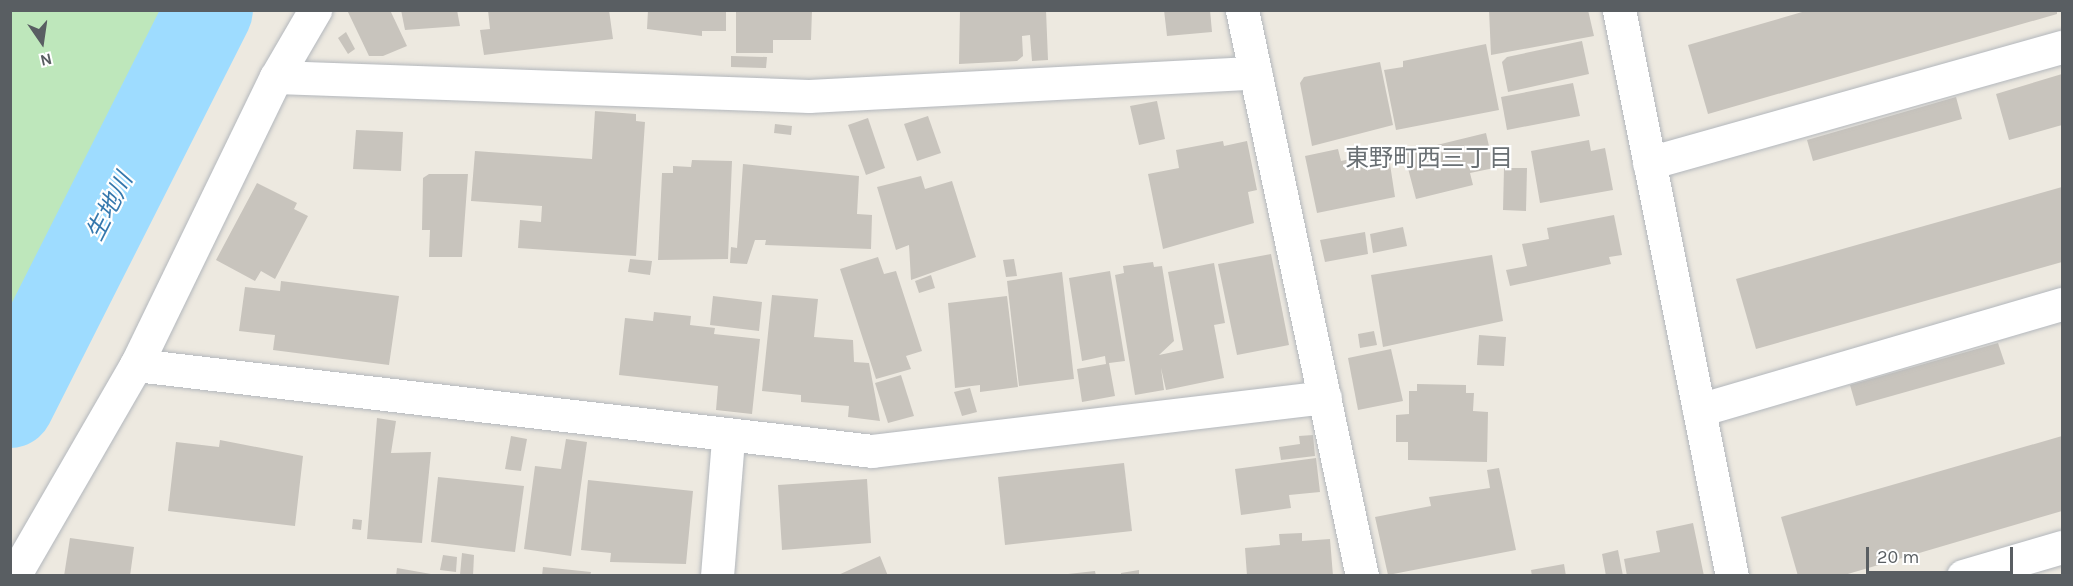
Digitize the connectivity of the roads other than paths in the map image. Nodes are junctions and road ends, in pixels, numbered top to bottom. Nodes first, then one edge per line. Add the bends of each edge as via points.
1 (315, 10) edge
2 (1242, 10) edge
3 (1619, 10) edge
4 (2062, 47) edge
5 (1255, 73) junction
6 (276, 77) junction
7 (1649, 163) junction
8 (2062, 304) edge
9 (136, 365) junction
10 (1325, 397) junction
11 (1699, 410) junction
12 (728, 438) junction
13 (2062, 547) edge
14 (14, 576) edge
15 (717, 576) edge
16 (1362, 576) edge
17 (1732, 576) edge
18 (1963, 576) edge

1 - 6 street
2 - 5 street
3 - 7 street
4 - 7 street
5 - 6 street via 809,96
5 - 10 street
6 - 9 street
7 - 11 street
8 - 11 street
9 - 12 street
9 - 14 street
10 - 12 street via 872,451
10 - 16 street
11 - 17 street
12 - 15 street
13 - 18 street

